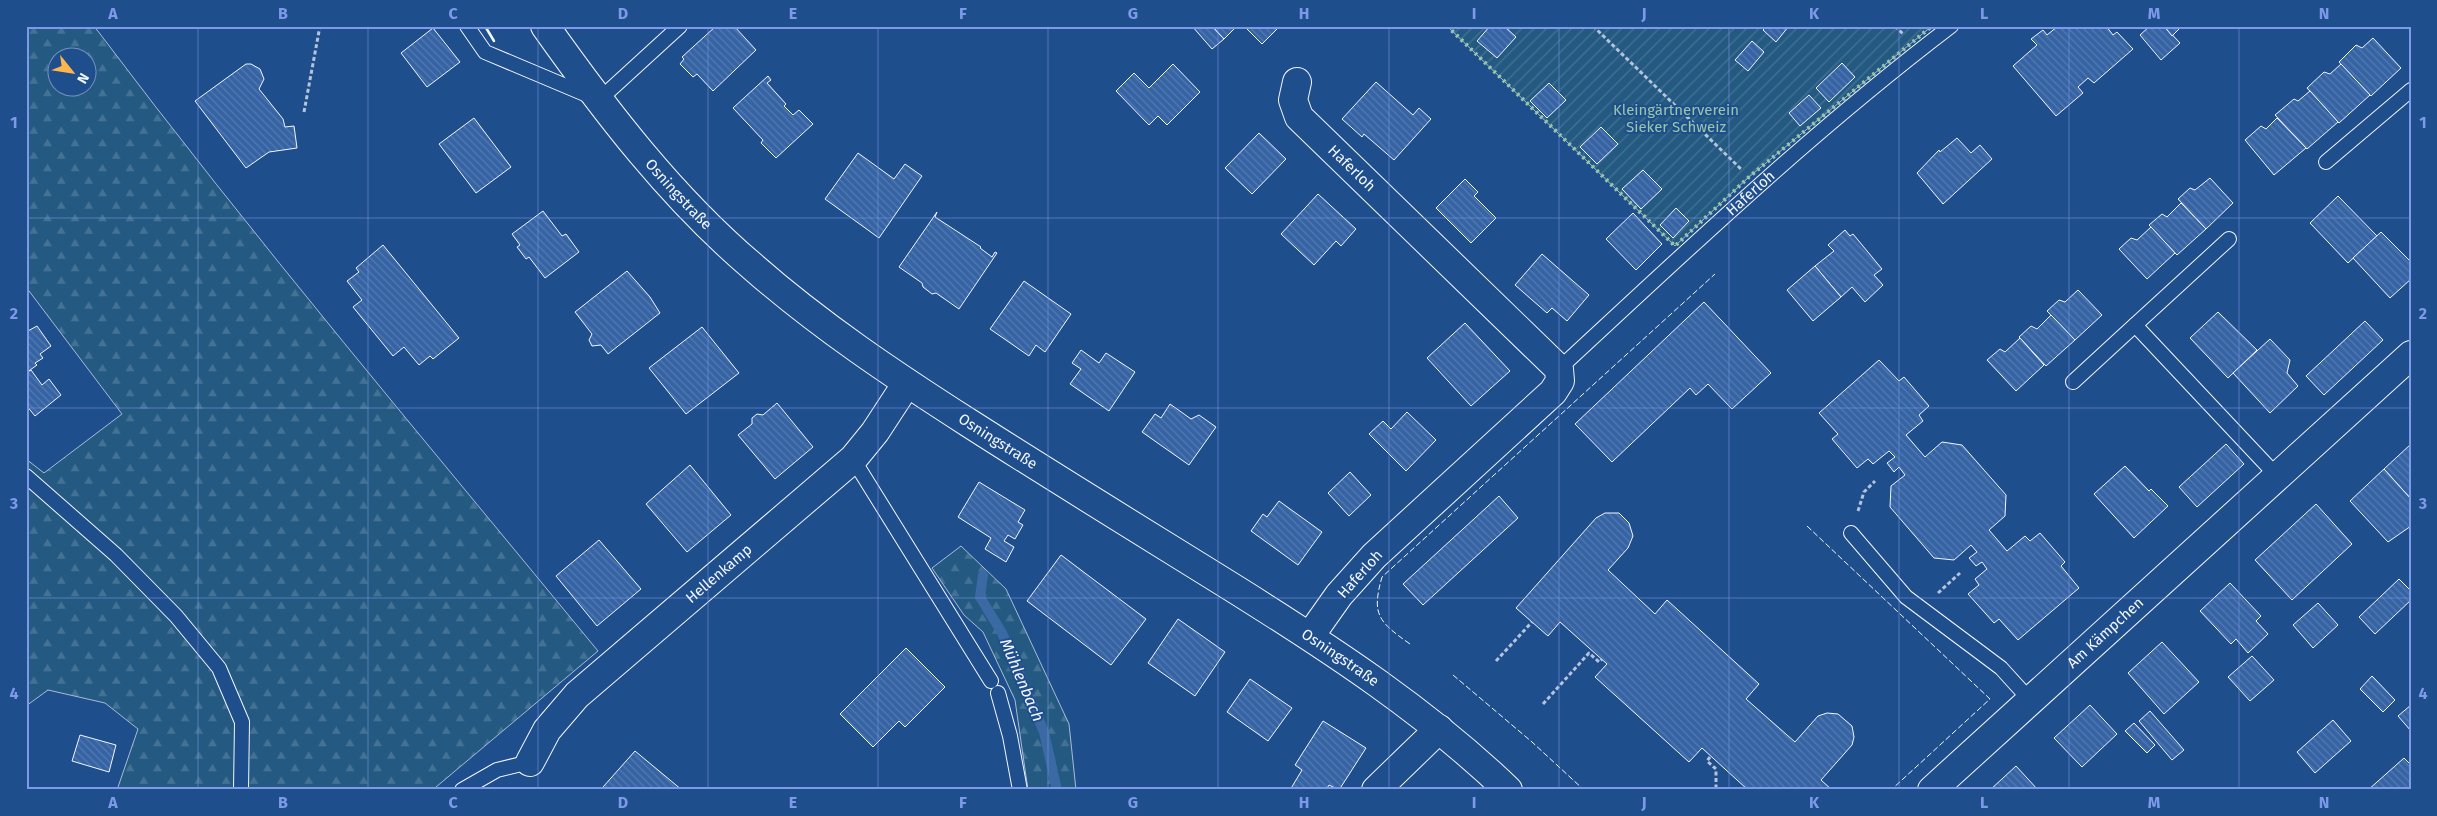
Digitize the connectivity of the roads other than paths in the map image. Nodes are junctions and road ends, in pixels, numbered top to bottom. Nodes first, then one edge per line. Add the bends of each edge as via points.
1 (466, 26) edge
2 (545, 26) edge
3 (680, 26) edge
4 (1951, 26) edge
5 (1297, 82) dead end
6 (2411, 90) edge
7 (599, 100) junction
8 (2326, 162) dead end
9 (2229, 239) dead end
10 (2135, 325) junction
11 (2411, 355) edge
12 (1559, 369) junction
13 (2073, 382) dead end
14 (907, 383) junction
15 (853, 459) junction
16 (26, 476) edge
17 (2277, 476) junction
18 (1851, 533) road end
19 (1310, 636) junction
20 (2030, 700) junction
21 (1439, 729) junction
22 (530, 762) joint
23 (241, 790) edge
24 (462, 790) edge
25 (1020, 790) edge
26 (1376, 790) edge
27 (1508, 790) edge
28 (1932, 790) edge

1 - 7 lane via 485,52
2 - 7 street, Osningstraße
3 - 7 lane
4 - 12 lane, Haferloh via 1841,115
5 - 12 street, Haferloh via 1293,100 1299,117
6 - 8 lane
7 - 14 street, Osningstraße via 690,208 749,264 824,324
9 - 10 lane
10 - 13 lane
10 - 17 lane
11 - 17 street, Am Kämpchen
12 - 19 street, Haferloh via 1560,381 1553,392 1374,556 1339,595
14 - 15 street, Hellenkamp
14 - 19 street, Osningstraße
15 - 22 street, Hellenkamp via 577,695 547,730
15 - 25 lane via 995,687 1010,736
16 - 23 lane via 116,555 176,616 219,668 242,722
17 - 20 street, Am Kämpchen
18 - 20 lane via 1906,597 2001,668
19 - 21 street, Osningstraße
20 - 28 street, Am Kämpchen
21 - 26 street
21 - 27 street, Osningstraße
22 - 24 lane via 497,770

